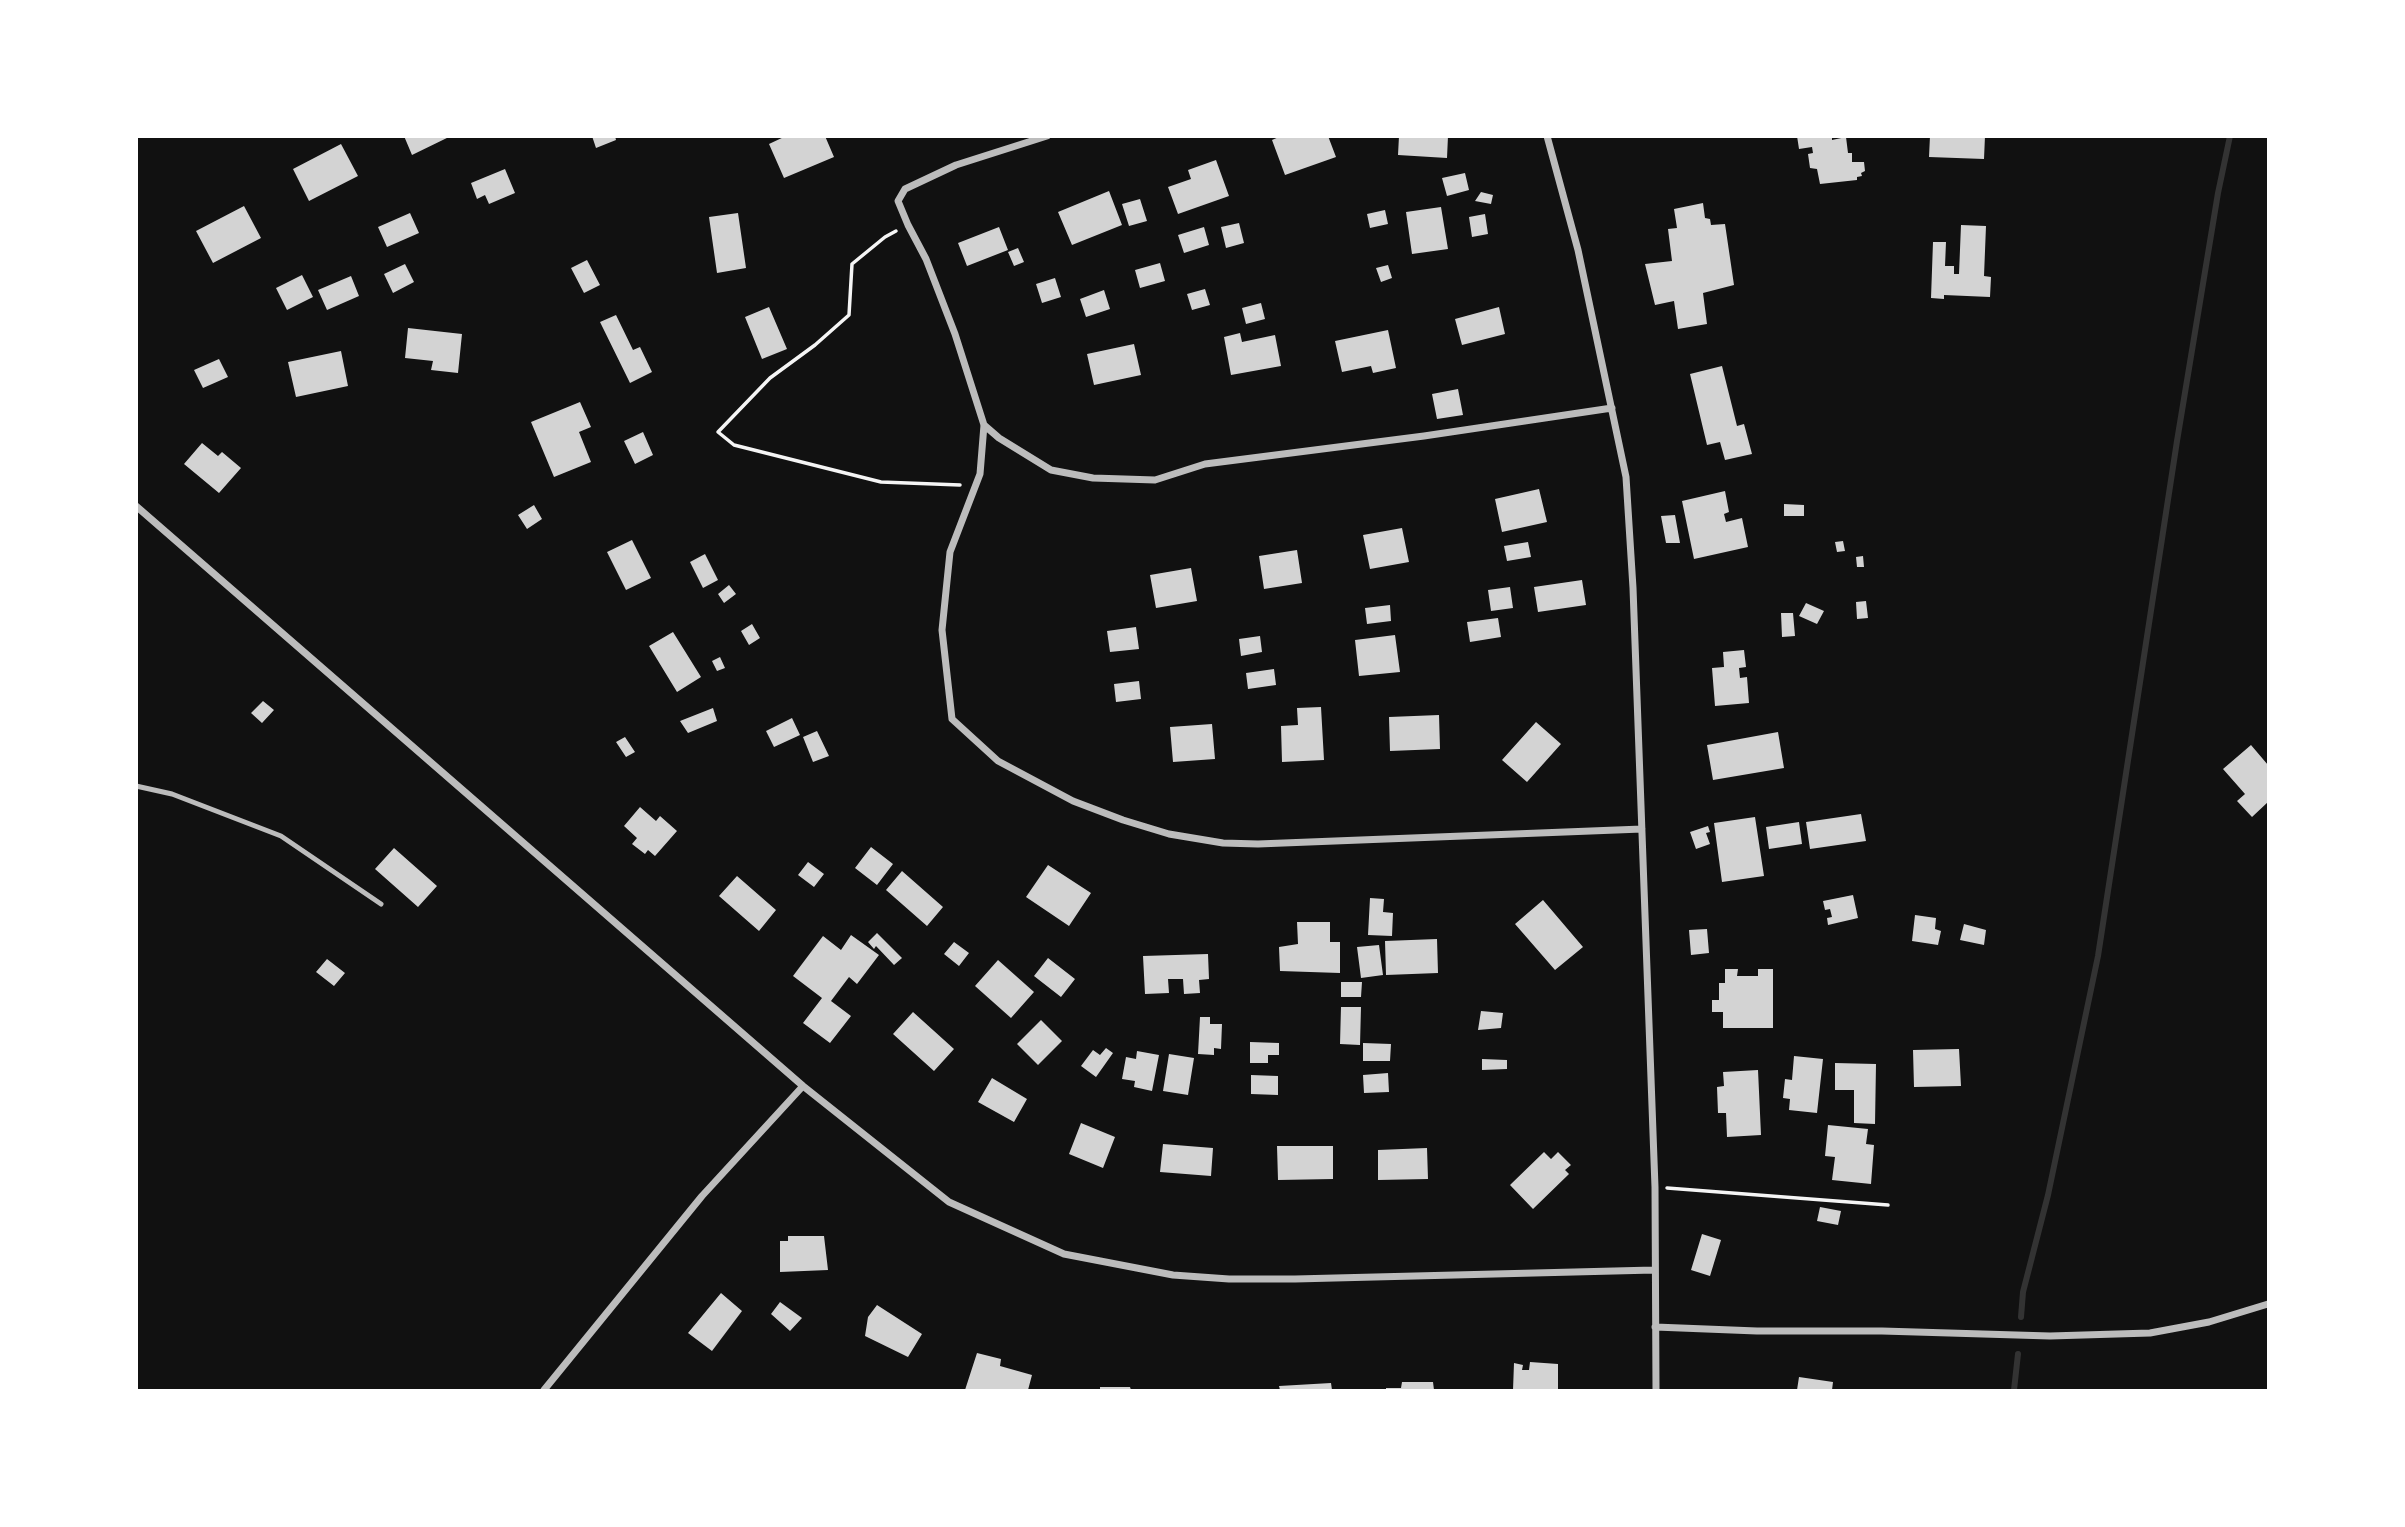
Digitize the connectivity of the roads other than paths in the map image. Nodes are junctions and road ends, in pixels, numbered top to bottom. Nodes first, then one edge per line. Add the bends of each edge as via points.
1 (1048, 136) edge
2 (1547, 136) edge
3 (1612, 408) junction
4 (984, 425) junction
5 (136, 506) edge
6 (136, 786) edge
7 (1642, 829) junction
8 (381, 904) dead end
9 (803, 1086) junction
10 (1654, 1270) junction
11 (2269, 1304) edge
12 (1655, 1327) junction
13 (544, 1391) edge
14 (1656, 1391) edge

1 - 4 street via 957,165 905,189 898,201 950,321
2 - 3 street via 1578,250
3 - 4 street via 1205,464 1155,480 1093,478 1051,470
3 - 7 street via 1626,477
4 - 7 street via 980,474 950,552 942,630 952,719 998,761 1073,801 1123,820 1223,843
5 - 9 street
6 - 8 lane via 173,794 281,836
7 - 10 street
9 - 10 street via 950,1202 1064,1254 1173,1275 1228,1279
9 - 13 street via 702,1196
10 - 12 street
11 - 12 street via 2150,1333 2050,1336
12 - 14 street

